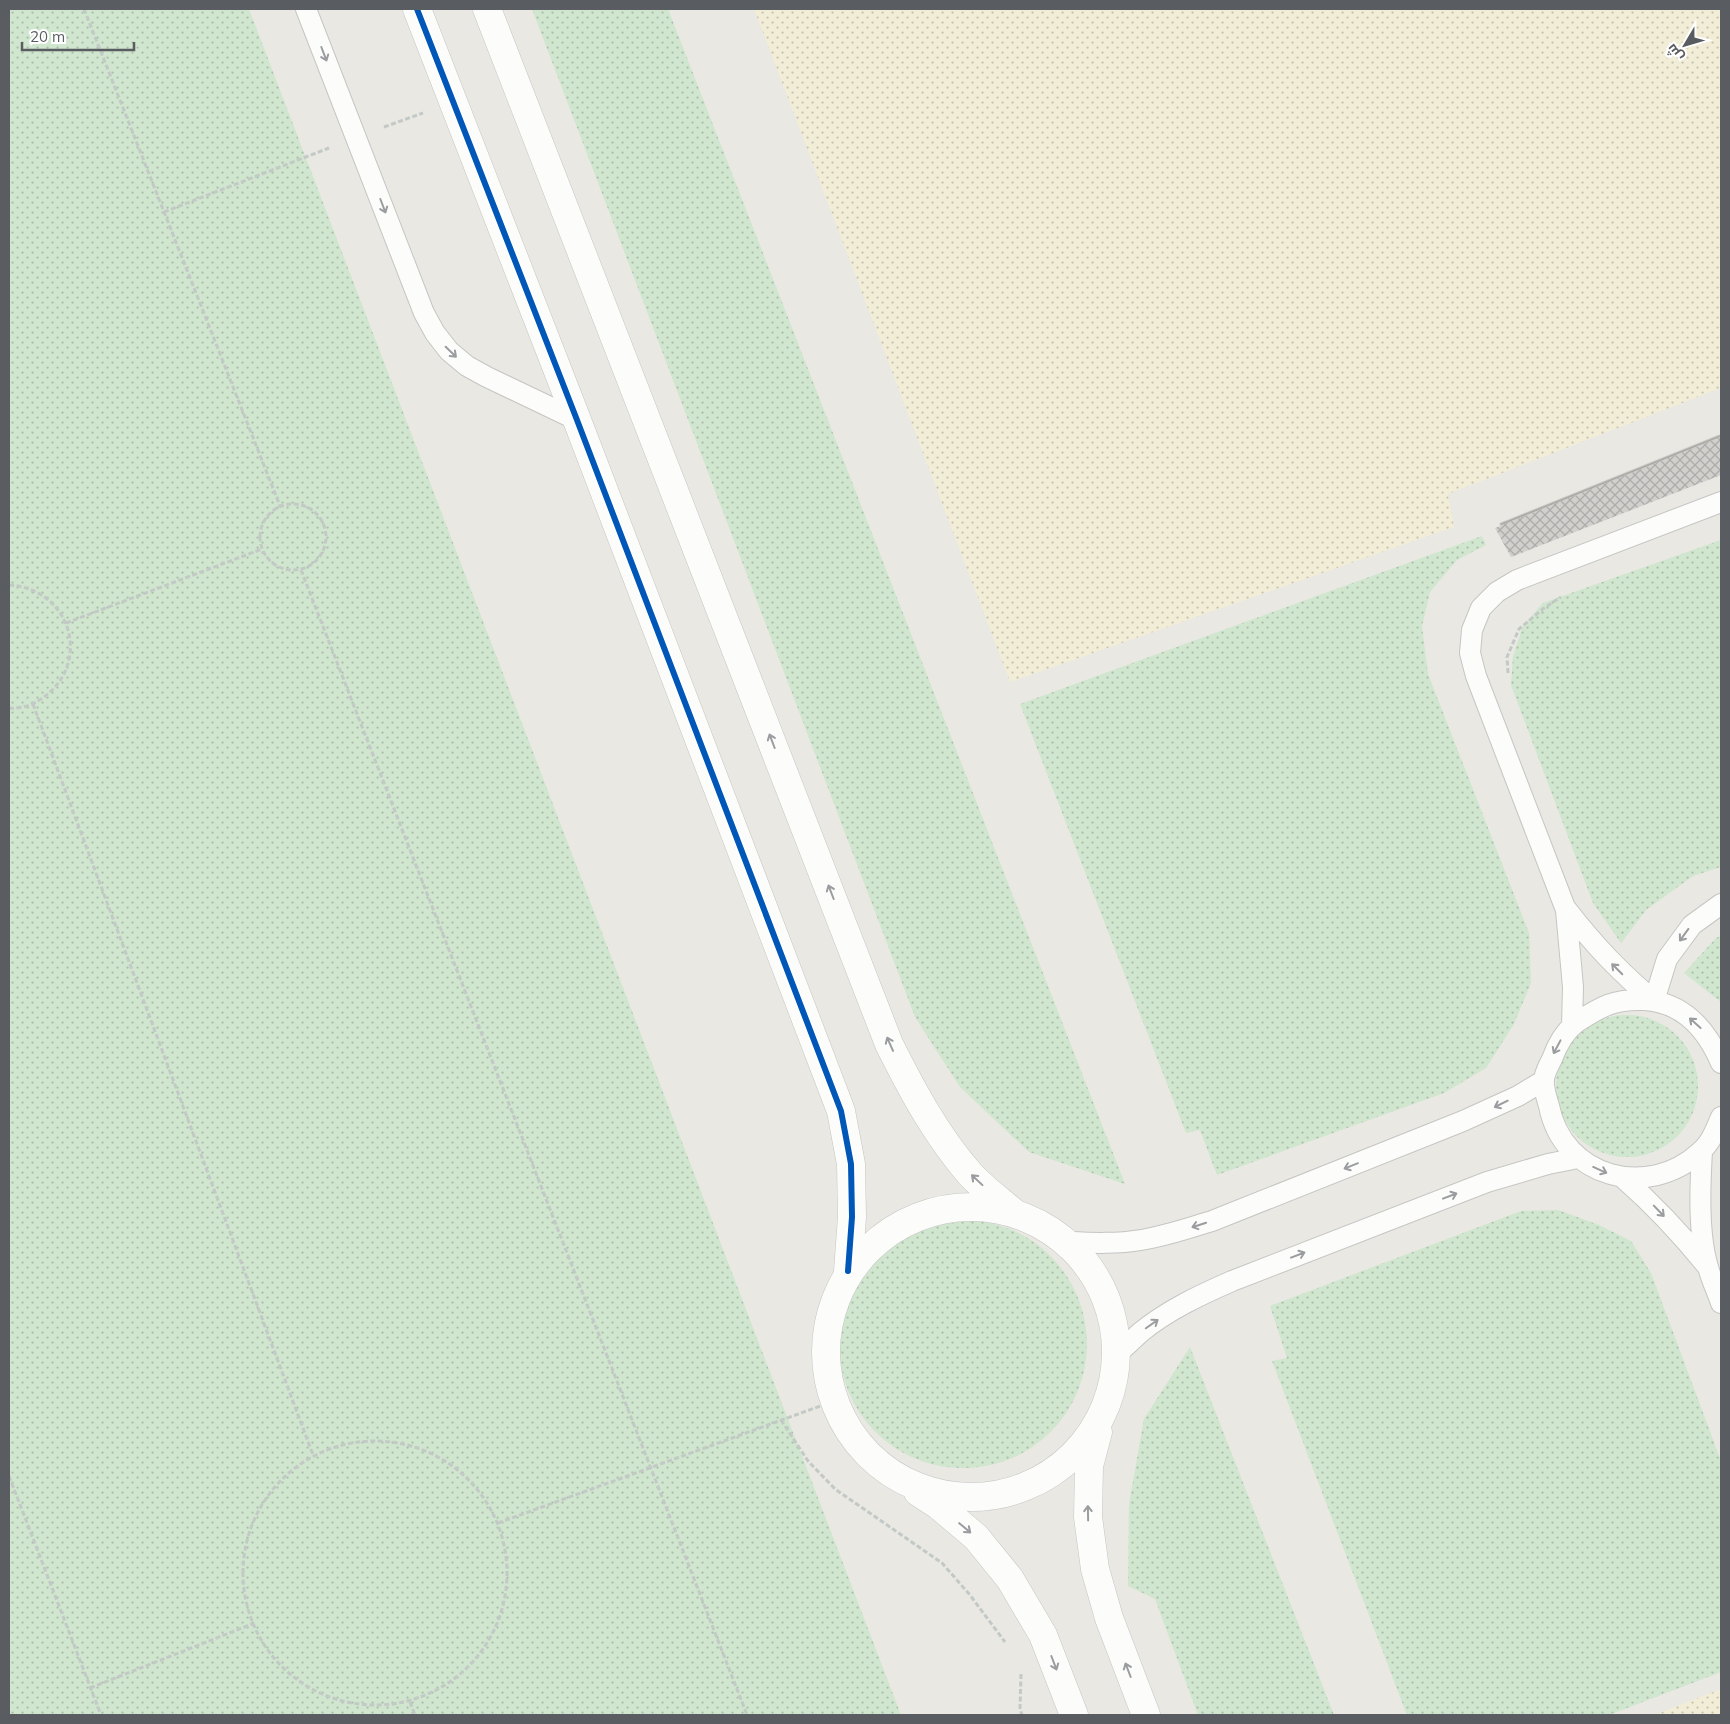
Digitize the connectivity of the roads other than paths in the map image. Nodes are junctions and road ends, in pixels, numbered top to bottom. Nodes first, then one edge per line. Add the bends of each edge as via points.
1 (306, 9) edge
2 (417, 9) edge
3 (487, 9) edge
4 (577, 420) junction
5 (1721, 502) edge
6 (1721, 904) edge
7 (1566, 910) junction
8 (1654, 1001) junction
9 (1572, 1026) junction
10 (1721, 1063) edge
11 (1544, 1081) junction
12 (1721, 1117) edge
13 (1712, 1144) edge
14 (1578, 1158) junction
15 (1623, 1178) junction
16 (1013, 1212) junction
17 (1068, 1242) junction
18 (1707, 1266) junction
19 (848, 1271) junction
20 (1721, 1303) edge
21 (1115, 1356) junction
22 (1102, 1415) junction
23 (884, 1469) junction
24 (1074, 1715) edge
25 (1146, 1715) edge

1 -> 4 lane via 424,313 440,339 449,351 473,370
2 - 4 street
16 -> 3 street via 971,1175 939,1134 889,1044
4 - 19 street via 841,1110 852,1164
5 - 7 lane via 1517,580 1497,592 1482,608 1472,630 1470,653 1476,676
6 -> 8 lane via 1692,925 1667,959
8 -> 7 lane via 1592,943
7 - 9 lane via 1573,987
8 - 9 lane via 1627,999 1602,1006
10 -> 8 lane via 1713,1044 1698,1024 1678,1010
9 -> 11 lane via 1555,1050
11 - 14 lane via 1551,1118 1562,1140
11 -> 17 lane via 1463,1121 1212,1221 1142,1240
12 - 13 lane
13 - 15 lane via 1670,1172 1651,1177
13 - 18 lane via 1700,1190
14 -> 15 lane
21 -> 14 lane via 1169,1312 1232,1281 1487,1182
15 -> 18 lane via 1670,1223
16 - 17 street via 1034,1220
16 - 19 street via 976,1206 939,1209 904,1221 872,1243
17 - 21 street via 1100,1285 1113,1318
18 - 20 lane
19 - 23 street via 830,1312 825,1356 834,1401 845,1426 862,1450
21 - 22 street via 1113,1386
22 - 23 street via 1078,1451 1046,1478 1006,1494 963,1498 922,1489
25 -> 22 street via 1108,1618 1095,1568 1088,1517 1089,1466
23 -> 24 street via 938,1505 976,1537 1010,1579 1043,1635

